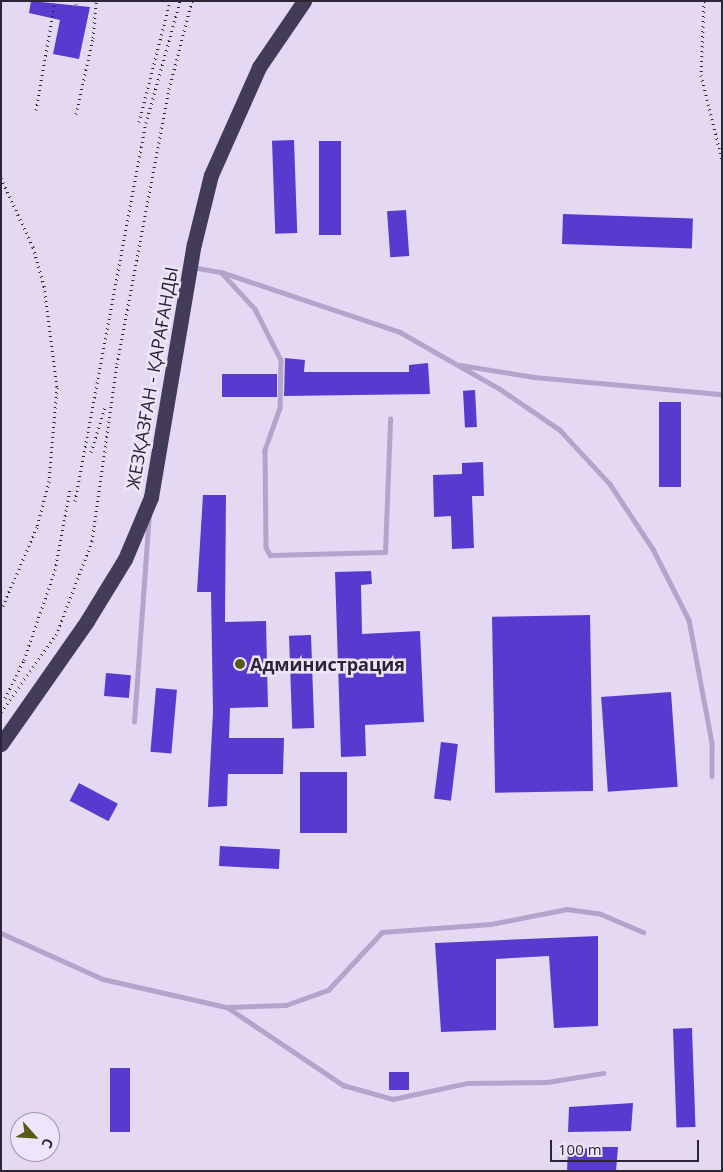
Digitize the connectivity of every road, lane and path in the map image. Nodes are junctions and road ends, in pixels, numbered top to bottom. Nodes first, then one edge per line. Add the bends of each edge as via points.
1 (304, 1) edge
2 (191, 267) junction
3 (221, 272) junction
4 (456, 364) junction
5 (722, 394) edge
6 (390, 419) dead end
7 (150, 502) junction
8 (134, 722) dead end
9 (1, 744) edge
10 (712, 776) dead end
11 (643, 932) dead end
12 (1, 933) edge
13 (226, 1007) junction
14 (603, 1073) dead end

1 - 2 highway, ЖЕЗҚАЗҒАН - ҚАРАҒАНДЫ via 236,111 211,175
2 - 3 lane
2 - 7 highway, ЖЕЗҚАЗҒАН - ҚАРАҒАНДЫ
3 - 4 lane via 400,332
3 - 6 lane via 256,308 281,360 280,408 265,450 266,547 270,555 385,552
4 - 5 lane via 534,377
4 - 10 lane via 560,430 610,484 653,549 689,620 712,743
7 - 8 lane
7 - 9 highway, ЖЕЗҚАЗҒАН - ҚАРАҒАНДЫ via 124,559 87,620
11 - 13 lane via 601,914 567,909 492,924 382,932 328,990 286,1005
12 - 13 lane via 103,979
13 - 14 lane via 343,1085 394,1100 467,1083 546,1082

